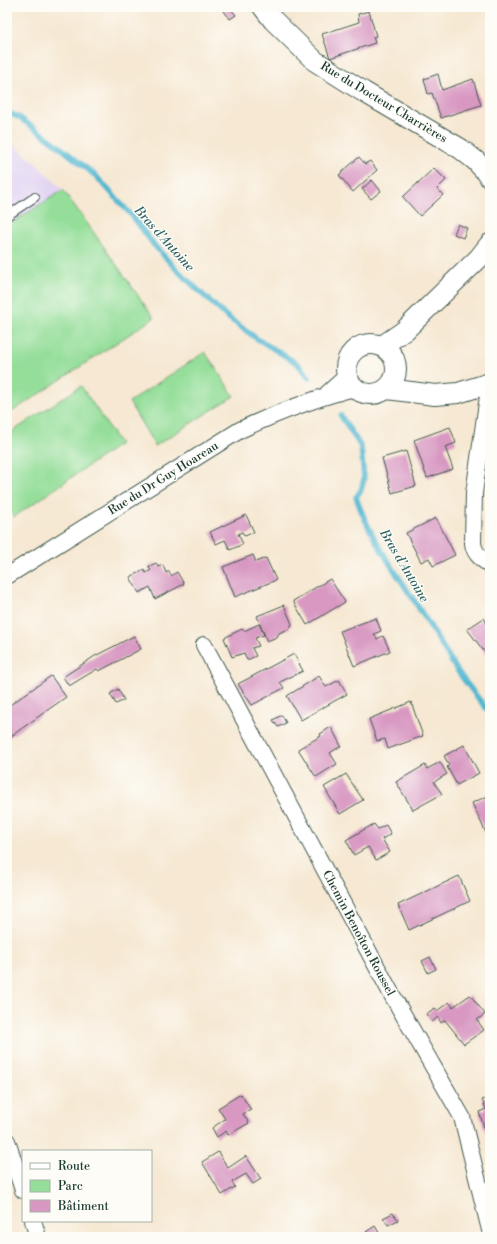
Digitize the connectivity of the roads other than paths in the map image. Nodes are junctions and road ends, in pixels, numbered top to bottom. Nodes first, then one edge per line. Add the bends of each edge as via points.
1 (263, 7) edge
2 (490, 178) edge
3 (35, 197) dead end
4 (7, 216) edge
5 (490, 244) edge
6 (387, 350) junction
7 (351, 382) junction
8 (392, 382) junction
9 (488, 385) edge
10 (490, 565) edge
11 (7, 576) edge
12 (204, 644) dead end
13 (7, 1141) edge
14 (22, 1187) edge
15 (33, 1222) edge
16 (490, 1230) edge
17 (38, 1237) edge

1 - 2 street, Rue du Docteur Charrières via 315,61 461,149 476,161
3 - 4 lane
5 - 6 street
6 - 7 street via 374,343 358,347 352,352 346,368
6 - 8 street via 397,367
7 - 8 street via 360,392 367,394 381,392
7 - 11 street, Rue du Dr Guy Hoareau via 326,395 240,430
8 - 9 street via 419,393 435,395 458,393
9 - 10 street via 474,493 473,543 477,555
12 - 16 street, Chemin Benoîton Roussel via 392,995 462,1117
13 - 14 street
15 - 17 street

